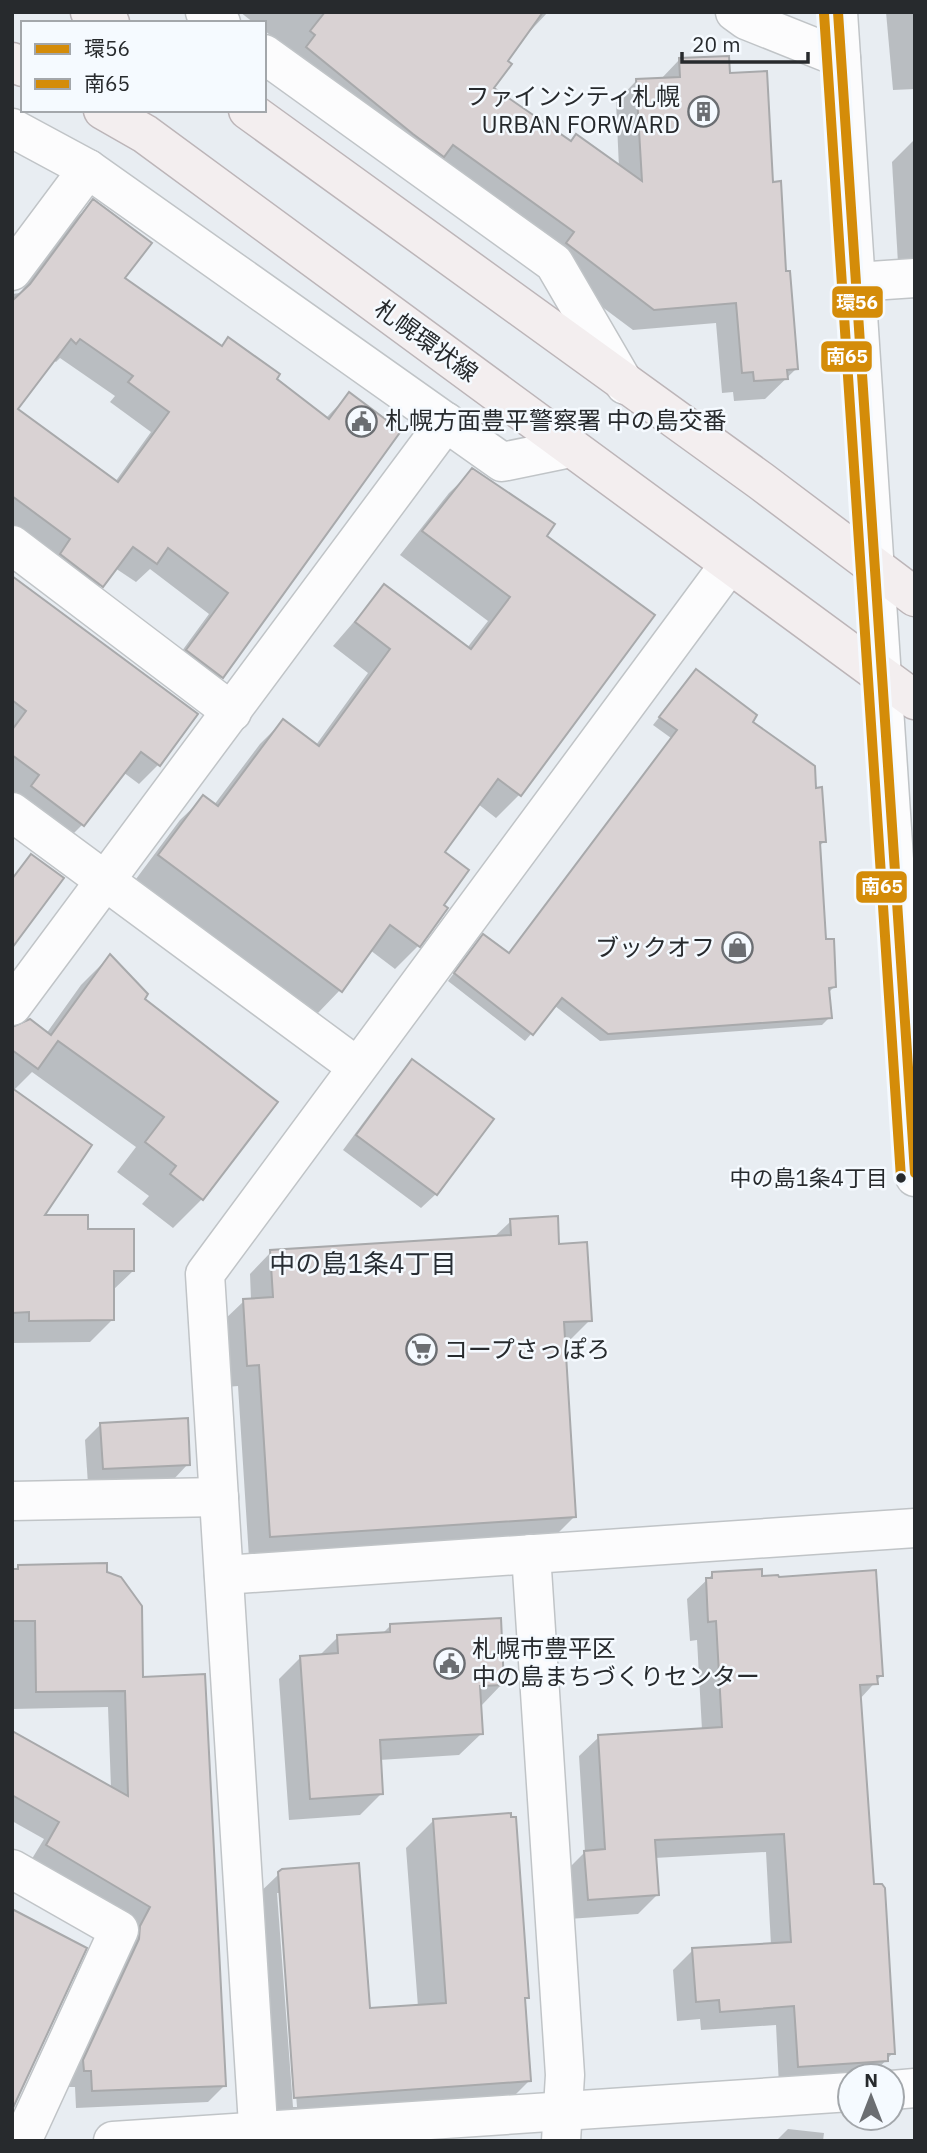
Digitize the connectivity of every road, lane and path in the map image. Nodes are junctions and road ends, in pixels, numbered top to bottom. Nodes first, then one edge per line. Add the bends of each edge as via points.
1 (90, 12) edge
2 (735, 12) edge
3 (838, 12) edge
4 (106, 21) edge
5 (266, 55) edge
6 (841, 58) junction
7 (106, 112) edge
8 (251, 112) edge
9 (12, 128) edge
10 (88, 169) junction
11 (12, 271) edge
12 (915, 278) edge
13 (856, 282) junction
14 (625, 386) junction
15 (446, 422) junction
16 (571, 448) junction
17 (12, 545) edge
18 (729, 565) junction
19 (875, 567) junction
20 (915, 597) edge
21 (881, 677) junction
22 (915, 701) edge
23 (232, 712) junction
24 (12, 812) edge
25 (108, 881) junction
26 (12, 1006) edge
27 (356, 1066) junction
28 (915, 1177) edge
29 (219, 1497) junction
30 (12, 1501) edge
31 (915, 1528) edge
32 (531, 1554) junction
33 (224, 1575) junction
34 (12, 1869) edge
35 (836, 2094) edge
36 (563, 2126) edge
37 (260, 2136) edge
38 (22, 2141) edge
39 (113, 2141) edge

1 - 4 main road
2 - 6 street
3 - 6 street
5 - 14 street via 554,263
6 - 13 street
7 - 16 main road, 札幌環状線 via 145,134
8 - 14 main road
9 - 10 street
10 - 11 street
10 - 15 street
12 - 13 street
13 - 19 street
14 - 19 main road
15 - 16 street via 502,462
15 - 23 street
16 - 18 main road, 札幌環状線
17 - 23 street
18 - 21 main road, 札幌環状線
18 - 27 street
19 - 20 main road
19 - 21 street
21 - 22 main road, 札幌環状線
21 - 28 street
23 - 25 street
24 - 25 street
25 - 26 street
25 - 27 street
27 - 29 street via 205,1274
29 - 30 street
29 - 33 street
31 - 32 street
32 - 33 street
32 - 36 street
33 - 37 street
34 - 38 street via 119,1930
35 - 36 street
36 - 37 street
37 - 39 street

